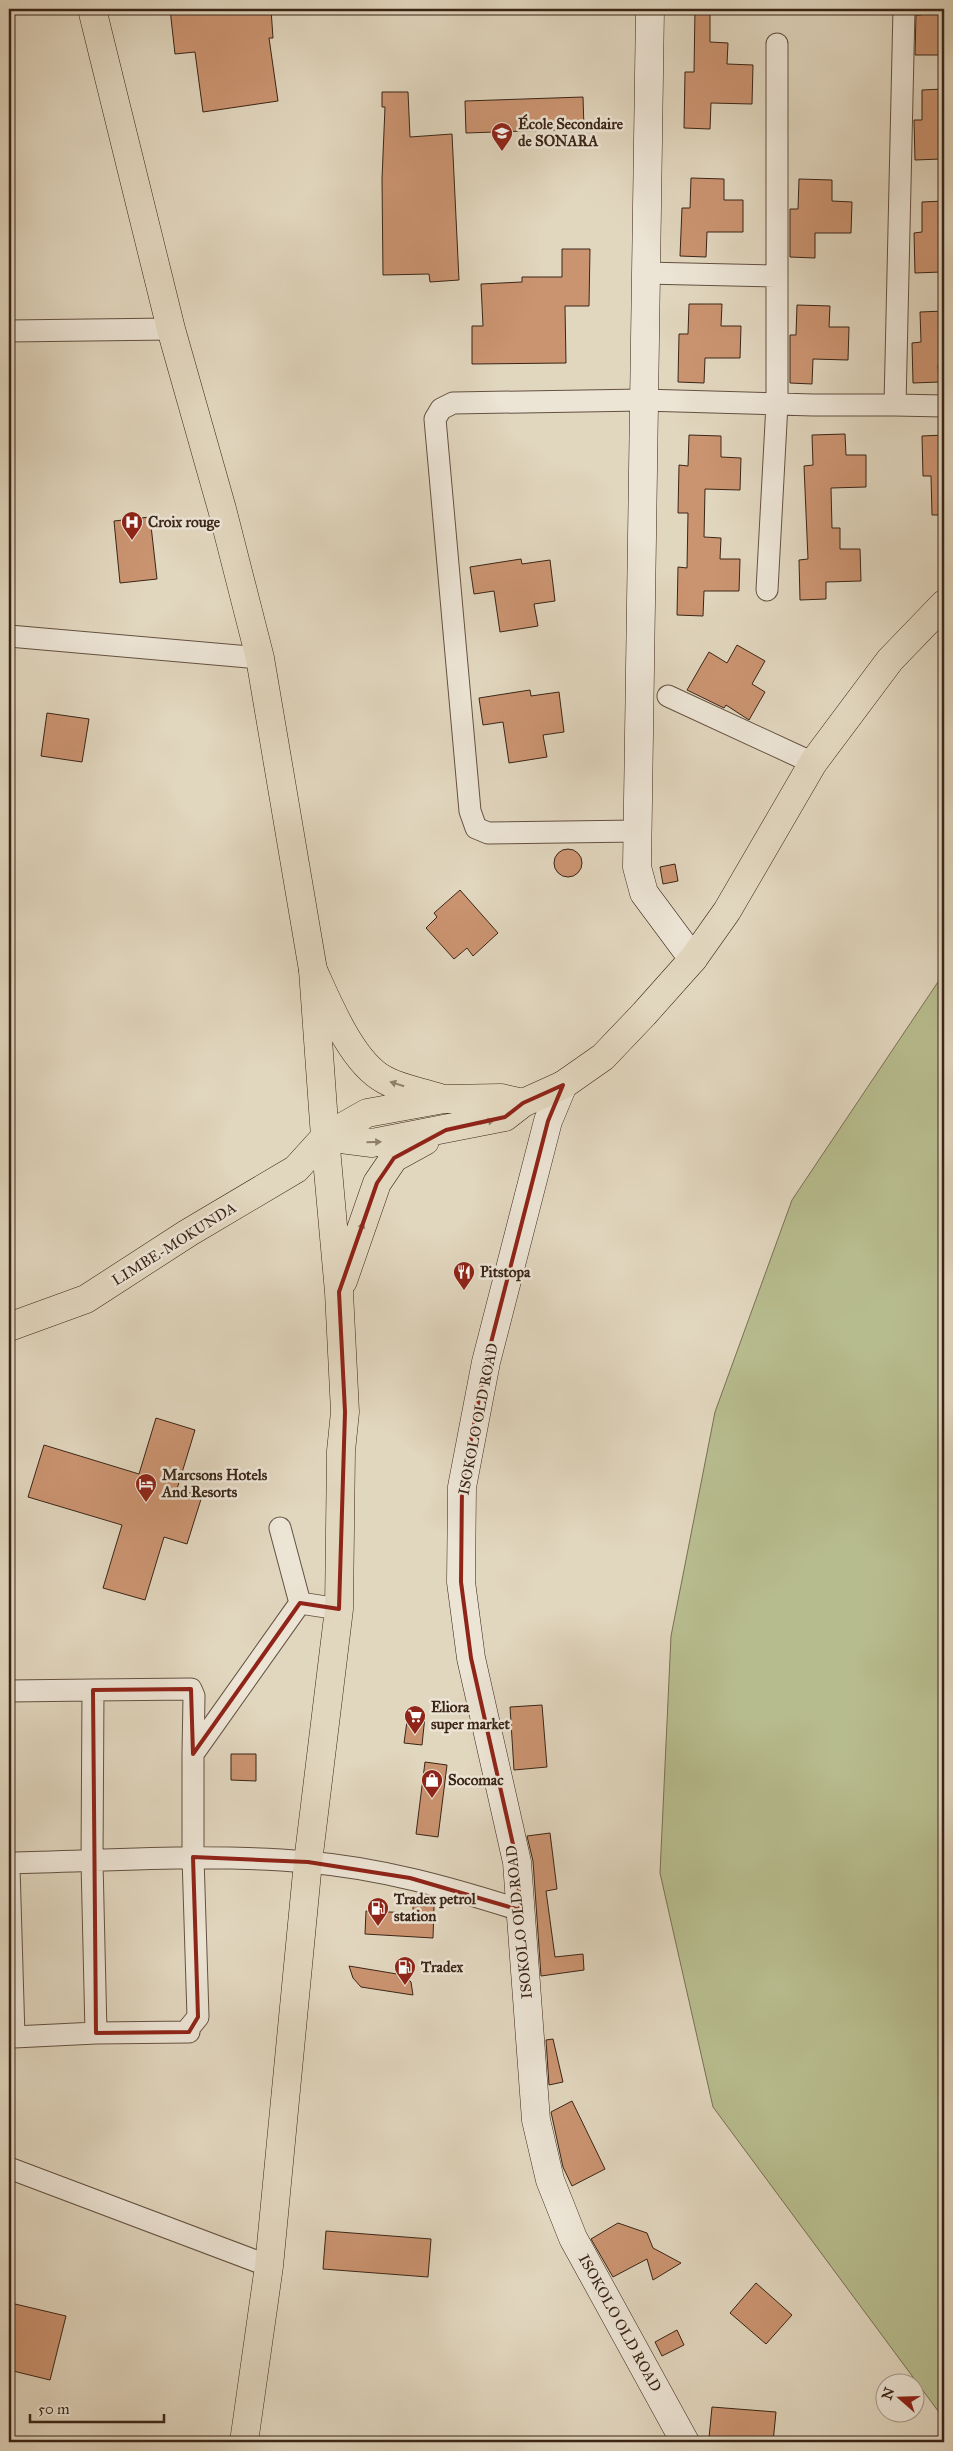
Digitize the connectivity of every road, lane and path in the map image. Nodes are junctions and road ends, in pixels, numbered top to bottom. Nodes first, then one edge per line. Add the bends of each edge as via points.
1 (92, 9) edge
2 (650, 9) edge
3 (904, 9) edge
4 (777, 44) dead end
5 (645, 273) junction
6 (776, 276) junction
7 (171, 329) junction
8 (9, 332) edge
9 (643, 400) junction
10 (777, 404) junction
11 (896, 405) junction
12 (944, 406) edge
13 (767, 590) dead end
14 (944, 604) edge
15 (9, 636) edge
16 (260, 658) junction
17 (668, 696) dead end
18 (813, 763) junction
19 (637, 831) junction
20 (692, 959) junction
21 (312, 970) junction
22 (563, 1085) junction
23 (444, 1099) junction
24 (523, 1103) junction
25 (446, 1130) junction
26 (325, 1137) junction
27 (340, 1292) junction
28 (9, 1327) edge
29 (280, 1528) dead end
30 (300, 1603) junction
31 (339, 1609) junction
32 (93, 1690) junction
33 (9, 1691) edge
34 (193, 1754) junction
35 (193, 1856) junction
36 (92, 1862) junction
37 (308, 1862) junction
38 (9, 1863) edge
39 (9, 1867) edge
40 (520, 1910) junction
41 (96, 2033) junction
42 (11, 2037) edge
43 (9, 2168) edge
44 (269, 2266) junction
45 (244, 2442) edge
46 (684, 2442) edge

1 - 7 main road
2 - 5 street
3 - 11 street
4 - 6 street
5 - 6 street
5 - 9 street
6 - 10 street
7 - 8 street
7 - 16 main road
9 - 10 street
9 - 19 street
9 - 19 street via 453,403 441,409 435,420 470,811 476,828 488,833
10 - 11 street
10 - 13 street
11 - 12 street
14 - 18 main road via 890,660
15 - 16 street
16 - 21 main road
17 - 18 street
18 - 20 main road via 727,911
19 - 20 street via 637,867 644,893
20 - 22 main road via 603,1057
23 -> 21 main road via 385,1080 360,1058 335,1020
21 - 26 main road
22 - 24 main road
22 - 40 street, ISOKOLO OLD ROAD via 548,1121 486,1362 462,1487 461,1582 470,1648 517,1862
23 - 24 main road via 501,1098
23 - 26 main road, LIMBE-MOKUNDA via 367,1113
25 -> 24 main road via 505,1117
26 -> 25 main road via 372,1144
27 -> 25 main road via 377,1183 394,1158
26 - 27 main road
26 - 28 main road, LIMBE-MOKUNDA via 296,1169 86,1299
27 - 31 main road via 345,1412
29 - 30 street
30 - 31 street
30 - 34 street
31 - 37 main road
32 - 33 street
32 - 34 street via 191,1689 194,1696
32 - 36 street
34 - 35 street
35 - 36 street
35 - 37 street
35 - 41 street via 198,2017 189,2032
36 - 38 street
36 - 41 street
37 - 40 street via 410,1878
37 - 44 main road
39 - 42 street
40 - 46 street, ISOKOLO OLD ROAD via 536,2120 550,2180 573,2238
41 - 42 street
43 - 44 street
44 - 45 main road

